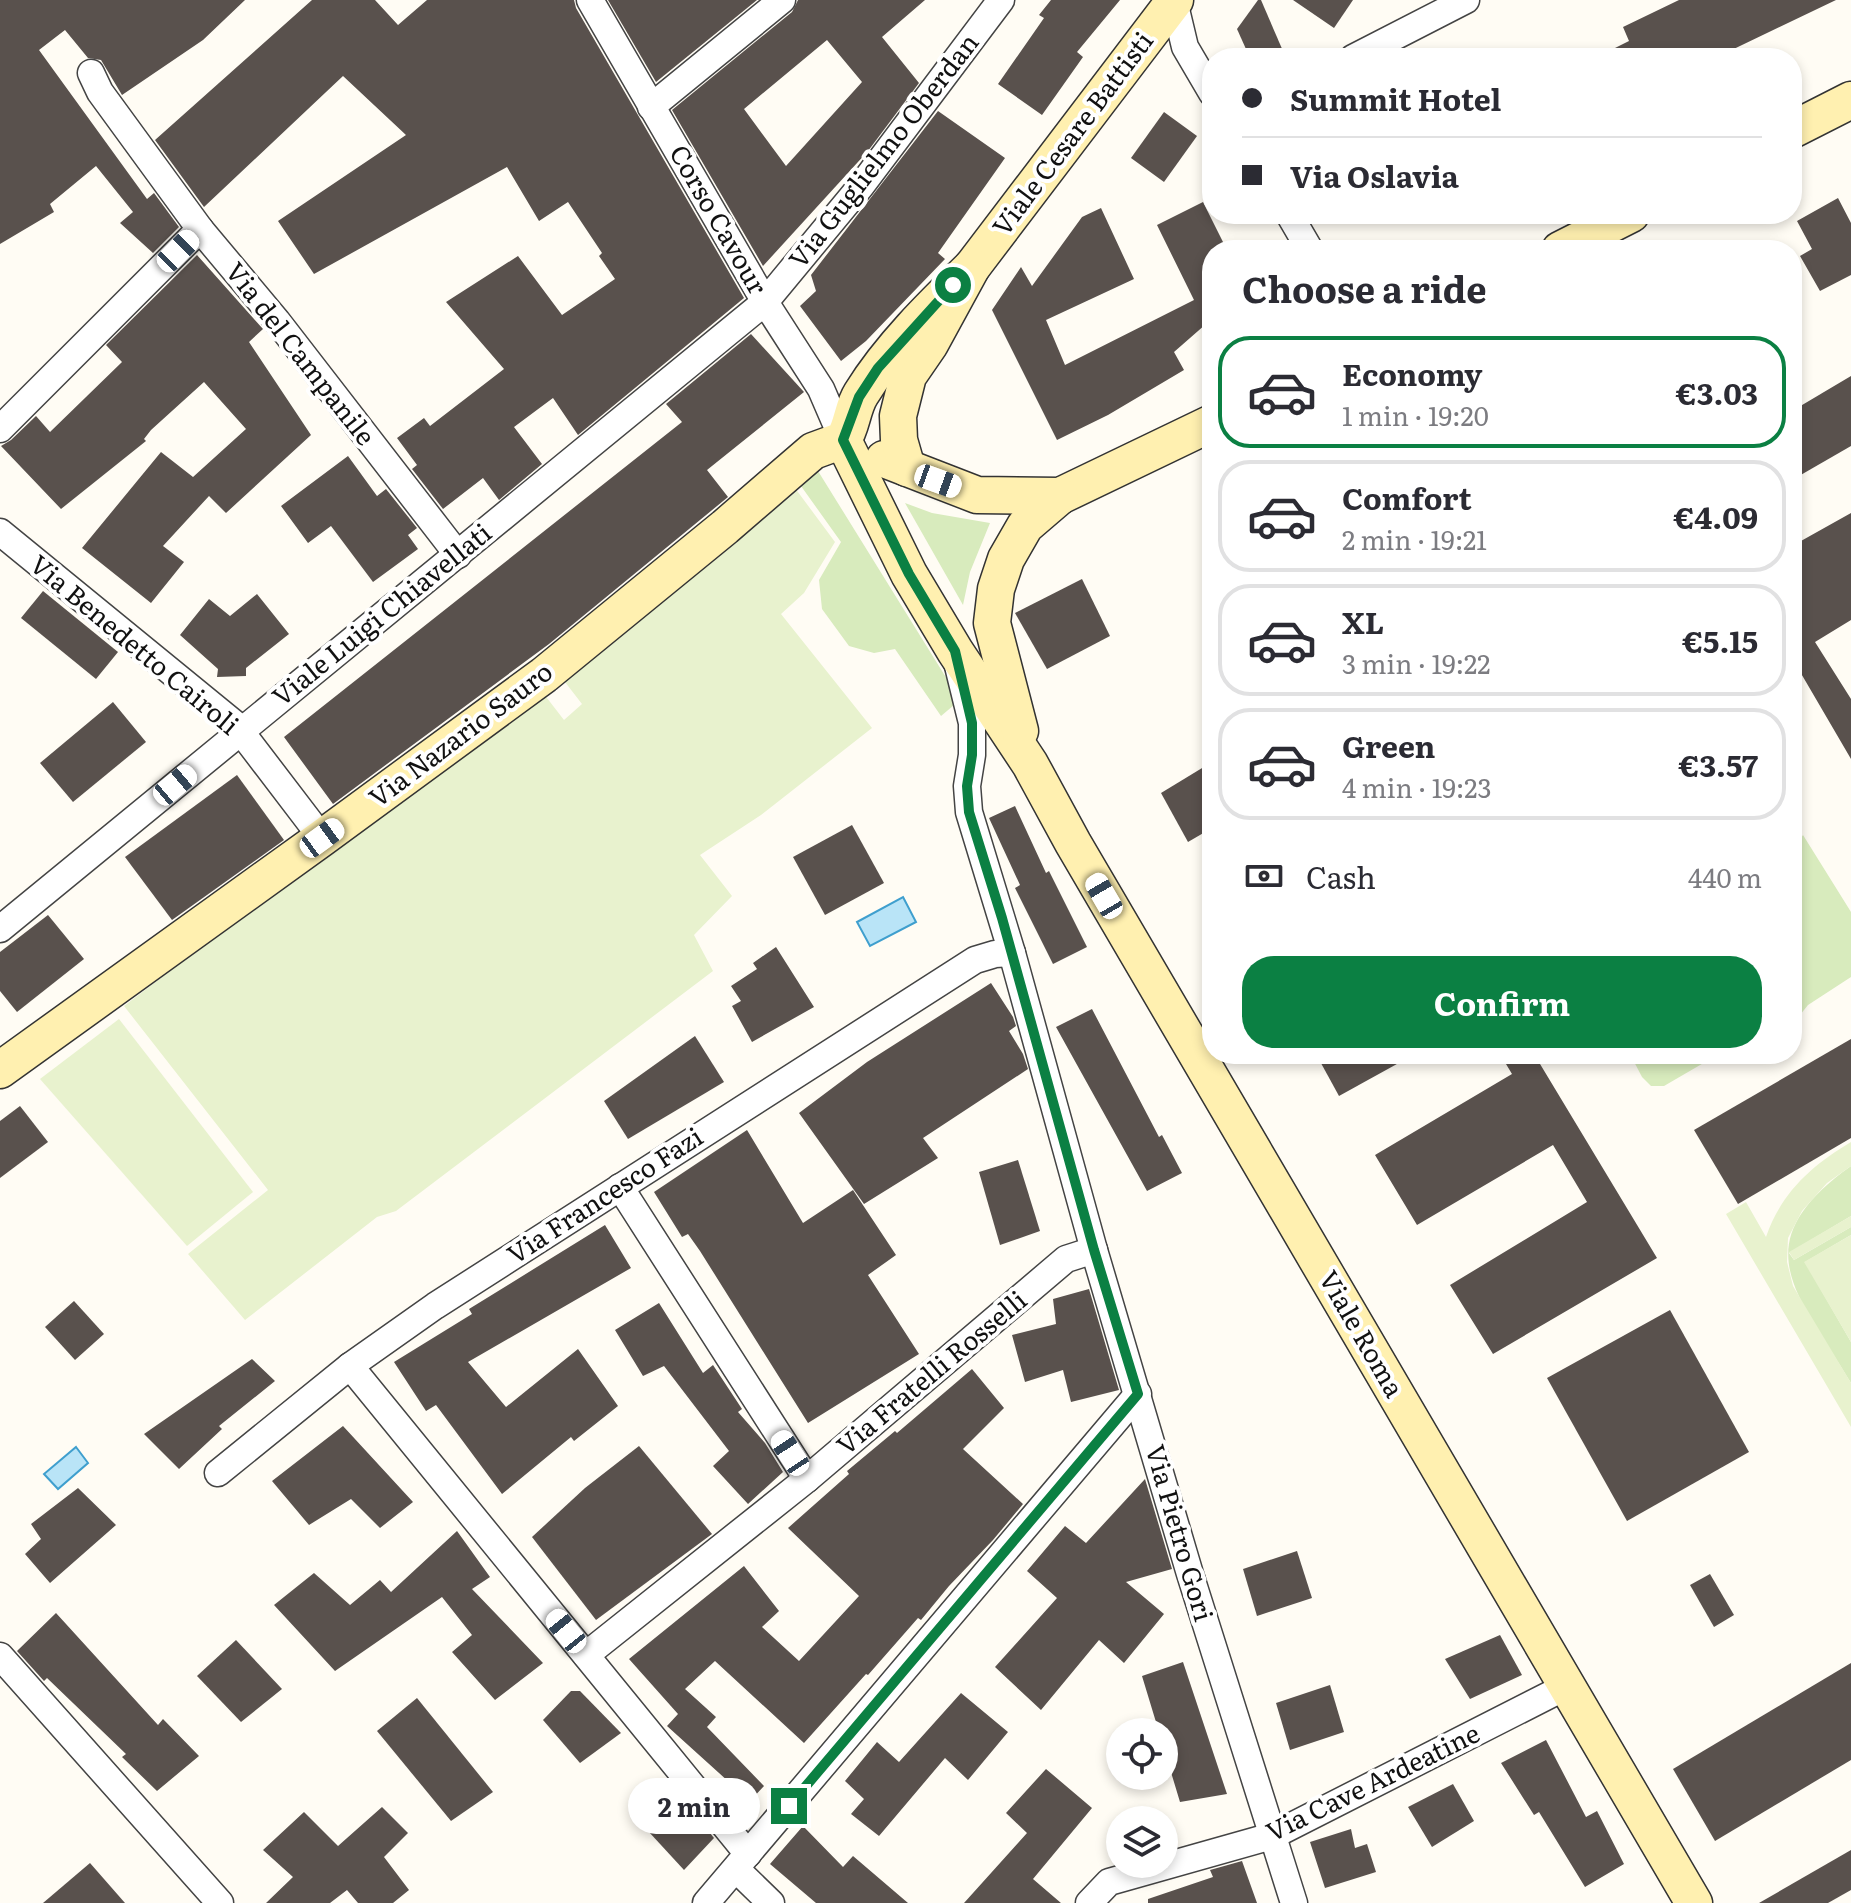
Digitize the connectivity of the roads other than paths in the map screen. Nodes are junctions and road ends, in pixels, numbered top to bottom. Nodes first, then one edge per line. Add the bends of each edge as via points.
1 (590, 0) edge
2 (782, 0) edge
3 (1001, 0) edge
4 (1466, 0) edge
5 (1174, 1) edge
6 (1372, 48) edge
7 (91, 73) dead end
8 (1202, 76) edge
9 (1851, 100) edge
10 (651, 107) junction
11 (1802, 125) edge
12 (1611, 224) edge
13 (200, 229) junction
14 (1580, 240) edge
15 (972, 267) junction
16 (765, 302) junction
17 (1202, 428) edge
18 (0, 429) edge
19 (843, 440) junction
20 (907, 468) junction
21 (1060, 496) junction
22 (0, 532) edge
23 (458, 555) junction
24 (955, 651) junction
25 (239, 731) junction
26 (1030, 764) junction
27 (322, 838) junction
28 (0, 929) edge
29 (1012, 953) junction
30 (1202, 1063) edge
31 (1203, 1064) edge
32 (0, 1070) edge
33 (620, 1187) junction
34 (1094, 1250) junction
35 (350, 1366) junction
36 (1138, 1394) junction
37 (218, 1473) dead end
38 (807, 1479) junction
39 (586, 1655) junction
40 (0, 1656) edge
41 (1567, 1686) junction
42 (1272, 1836) junction
43 (742, 1862) junction
44 (220, 1903) edge
45 (706, 1903) edge
46 (771, 1903) edge
47 (1089, 1903) edge
48 (1294, 1903) edge
49 (1694, 1903) edge

1 - 10 street, Corso Cavour
2 - 10 street
3 - 16 street, Via Guglielmo Oberdan via 861,186
4 - 6 street
5 - 8 street via 1185,47
5 - 15 main road, Viale Cesare Battisti
7 - 13 street, Via del Campanile
9 - 11 main road
10 - 16 street, Corso Cavour
12 - 14 main road
13 - 18 street
13 - 23 street, Via del Campanile
15 - 19 main road, Viale Cesare Battisti via 878,368 859,397
15 - 20 main road, Viale Cesare Battisti via 908,376 898,416
16 - 19 street, Corso Cavour via 821,389
16 - 23 street, Viale Luigi Chiavellati
17 - 21 main road
19 - 20 main road
19 - 24 main road via 909,574
19 - 27 main road, Via Nazario Sauro via 813,451 544,675
20 - 21 main road via 977,495
21 - 26 main road via 1025,526 1006,559 992,623
22 - 25 street, Via Benedetto Cairoli
23 - 25 street, Viale Luigi Chiavellati
24 - 26 main road
24 - 29 street, Via Pietro Gori via 972,723 969,812
25 - 27 street, Via Benedetto Cairoli
25 - 28 street, Viale Luigi Chiavellati
26 - 30 main road, Viale Roma
27 - 32 main road, Via Nazario Sauro
29 - 33 street, Via Francesco Fazi via 975,960
29 - 34 street, Via Pietro Gori
31 - 41 main road, Viale Roma
33 - 35 street, Via Francesco Fazi
33 - 38 street
34 - 36 street, Via Pietro Gori
34 - 38 street, Via Fratelli Rosselli via 1066,1259
35 - 37 street, Via Francesco Fazi
35 - 39 street
36 - 42 street, Via Pietro Gori
36 - 43 street
38 - 39 street, Via Fratelli Rosselli
39 - 43 street
40 - 44 street
41 - 42 street, Via Cave Ardeatine
41 - 49 main road, Viale Roma
42 - 47 street, Via Cave Ardeatine via 1109,1882
42 - 48 street, Via Pietro Gori
43 - 45 street
43 - 46 street

